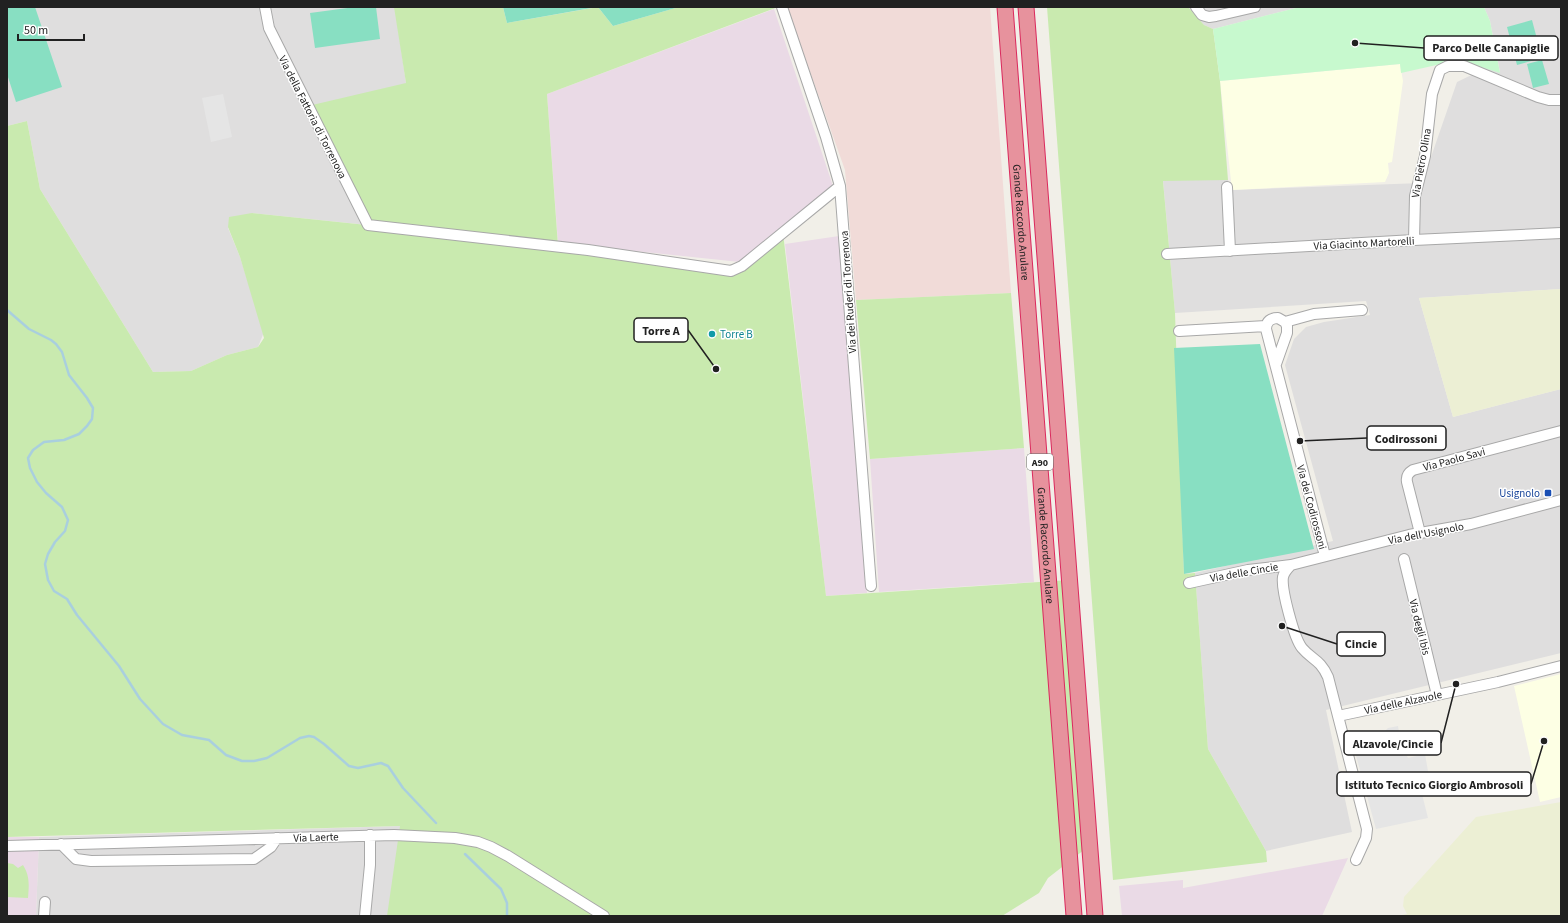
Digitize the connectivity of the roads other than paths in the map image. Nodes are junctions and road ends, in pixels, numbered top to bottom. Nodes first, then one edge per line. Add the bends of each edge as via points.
1 (265, 7) edge
2 (782, 7) edge
3 (1006, 7) edge
4 (1026, 7) edge
5 (1196, 7) edge
6 (1255, 7) edge
7 (1561, 100) edge
8 (840, 186) junction
9 (1227, 187) dead end
10 (1561, 234) edge
11 (1414, 240) junction
12 (1230, 251) junction
13 (1168, 254) dead end
14 (1362, 310) dead end
15 (1285, 322) junction
16 (1266, 326) junction
17 (1179, 331) dead end
18 (1276, 364) junction
19 (1561, 431) edge
20 (1561, 500) edge
21 (1420, 533) junction
22 (1325, 556) junction
23 (1404, 559) dead end
24 (1291, 564) junction
25 (1189, 583) dead end
26 (871, 586) dead end
27 (1561, 666) edge
28 (1437, 695) junction
29 (1338, 716) junction
30 (370, 835) junction
31 (277, 838) junction
32 (61, 844) junction
33 (7, 846) edge
34 (1356, 860) dead end
35 (45, 902) dead end
36 (44, 916) edge
37 (365, 916) edge
38 (604, 916) edge
39 (1074, 916) edge
40 (1095, 916) edge

1 - 8 street, Via della Fattoria di Torrenova via 269,28 368,225 588,250 731,271 742,266
2 - 8 street, Via dei Ruderi di Torrenova
3 - 39 highway, Grande Raccordo Anulare / A90
4 - 40 highway, Grande Raccordo Anulare / A90
5 - 6 street via 1202,15 1212,17
7 - 11 street, Via Pietro Olina via 1538,97 1464,66 1445,67 1439,72 1432,94 1425,156 1414,200
8 - 26 street, Via dei Ruderi di Torrenova
9 - 12 street
10 - 11 street, Via Giacinto Martorelli
11 - 12 street, Via Giacinto Martorelli
12 - 13 street, Via Giacinto Martorelli
14 - 15 street via 1314,314
15 - 16 street via 1280,318 1273,318
15 - 18 street via 1287,333
16 - 17 street
16 - 18 street, Via dei Codirossoni
18 - 22 street, Via dei Codirossoni
19 - 21 street, Via Paolo Savi via 1413,470 1406,477 1406,482
20 - 21 street, Via dell'Usignolo via 1462,526
21 - 22 street, Via dell'Usignolo
22 - 24 street, Via dell'Usignolo
23 - 28 street, Via degli Ibis
24 - 25 street, Via delle Cincie
24 - 29 street, Via delle Cincie via 1284,572 1283,582 1293,626 1302,648 1318,661 1326,672
27 - 28 street, Via delle Alzavole
28 - 29 street, Via delle Alzavole
29 - 34 street, Via delle Cincie via 1367,829 1366,838
30 - 31 street, Via Laerte
30 - 37 street
30 - 38 street, Via Laerte via 442,836 487,845
31 - 32 street, Via Laerte
31 - 32 street via 271,847 254,859 91,861 76,859
32 - 33 street, Via Laerte
35 - 36 street

